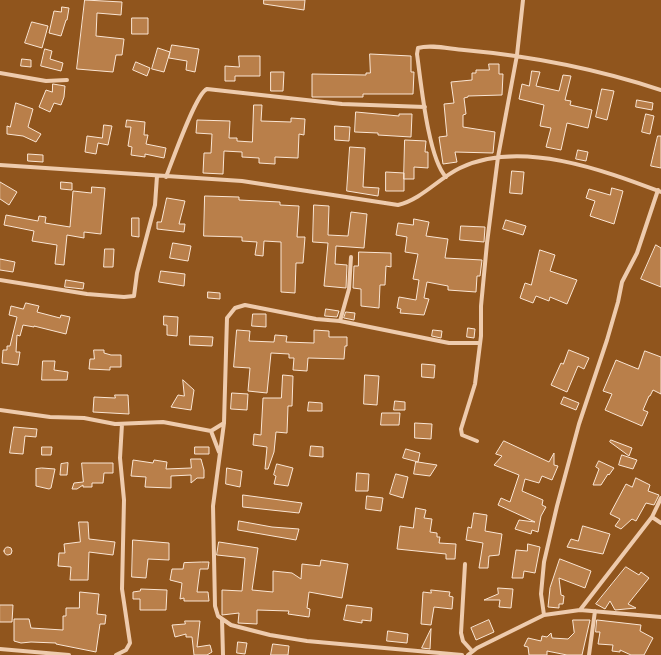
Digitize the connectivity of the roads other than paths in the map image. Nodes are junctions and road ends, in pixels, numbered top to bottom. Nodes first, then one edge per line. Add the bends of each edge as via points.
1 (523, 0) edge
2 (517, 55) junction
3 (0, 73) edge
4 (67, 80) dead end
5 (661, 90) edge
6 (424, 107) junction
7 (498, 157) junction
8 (0, 165) edge
9 (157, 176) junction
10 (166, 177) junction
11 (446, 177) junction
12 (660, 191) edge
13 (352, 257) dead end
14 (0, 280) edge
15 (340, 321) junction
16 (480, 343) junction
17 (0, 410) edge
18 (224, 423) junction
19 (122, 424) junction
20 (211, 432) junction
21 (477, 441) dead end
22 (220, 454) junction
23 (661, 498) edge
24 (652, 517) junction
25 (661, 522) edge
26 (465, 564) dead end
27 (580, 610) junction
28 (595, 611) junction
29 (544, 615) junction
30 (661, 617) edge
31 (222, 619) junction
32 (0, 649) edge
33 (472, 651) junction
34 (69, 655) edge
35 (116, 655) edge
36 (223, 655) edge
37 (462, 655) edge
38 (468, 655) edge
39 (589, 655) edge

1 - 2 street
2 - 5 street via 617,76
2 - 6 street via 418,48
2 - 7 street
3 - 4 street via 46,81
6 - 10 street via 342,104 205,89 195,106
6 - 11 street via 435,160
7 - 11 street via 475,162
7 - 12 street via 557,160 596,168
7 - 16 street via 481,306
8 - 9 street
9 - 10 street
9 - 14 street via 155,205 137,274 134,296 87,294
10 - 11 street via 242,181 398,205 411,201
12 - 29 street via 637,253 622,282 560,491 544,562 541,594
13 - 15 street via 349,289
15 - 16 street via 449,343
15 - 18 street via 246,306 232,310 227,318 225,338
16 - 21 street via 473,394 461,430 464,437
17 - 19 street
18 - 20 street
18 - 22 street
19 - 20 street via 162,422
19 - 35 street via 122,589 130,643 126,650
20 - 22 street
22 - 31 street via 213,506 213,581 215,610
23 - 24 street
24 - 25 street
24 - 27 street
26 - 33 street via 461,633 463,641
27 - 28 street
27 - 29 street
28 - 30 street
28 - 39 street
29 - 33 street
31 - 36 street
31 - 37 street via 231,625 251,631 307,641
32 - 34 street
33 - 38 street

